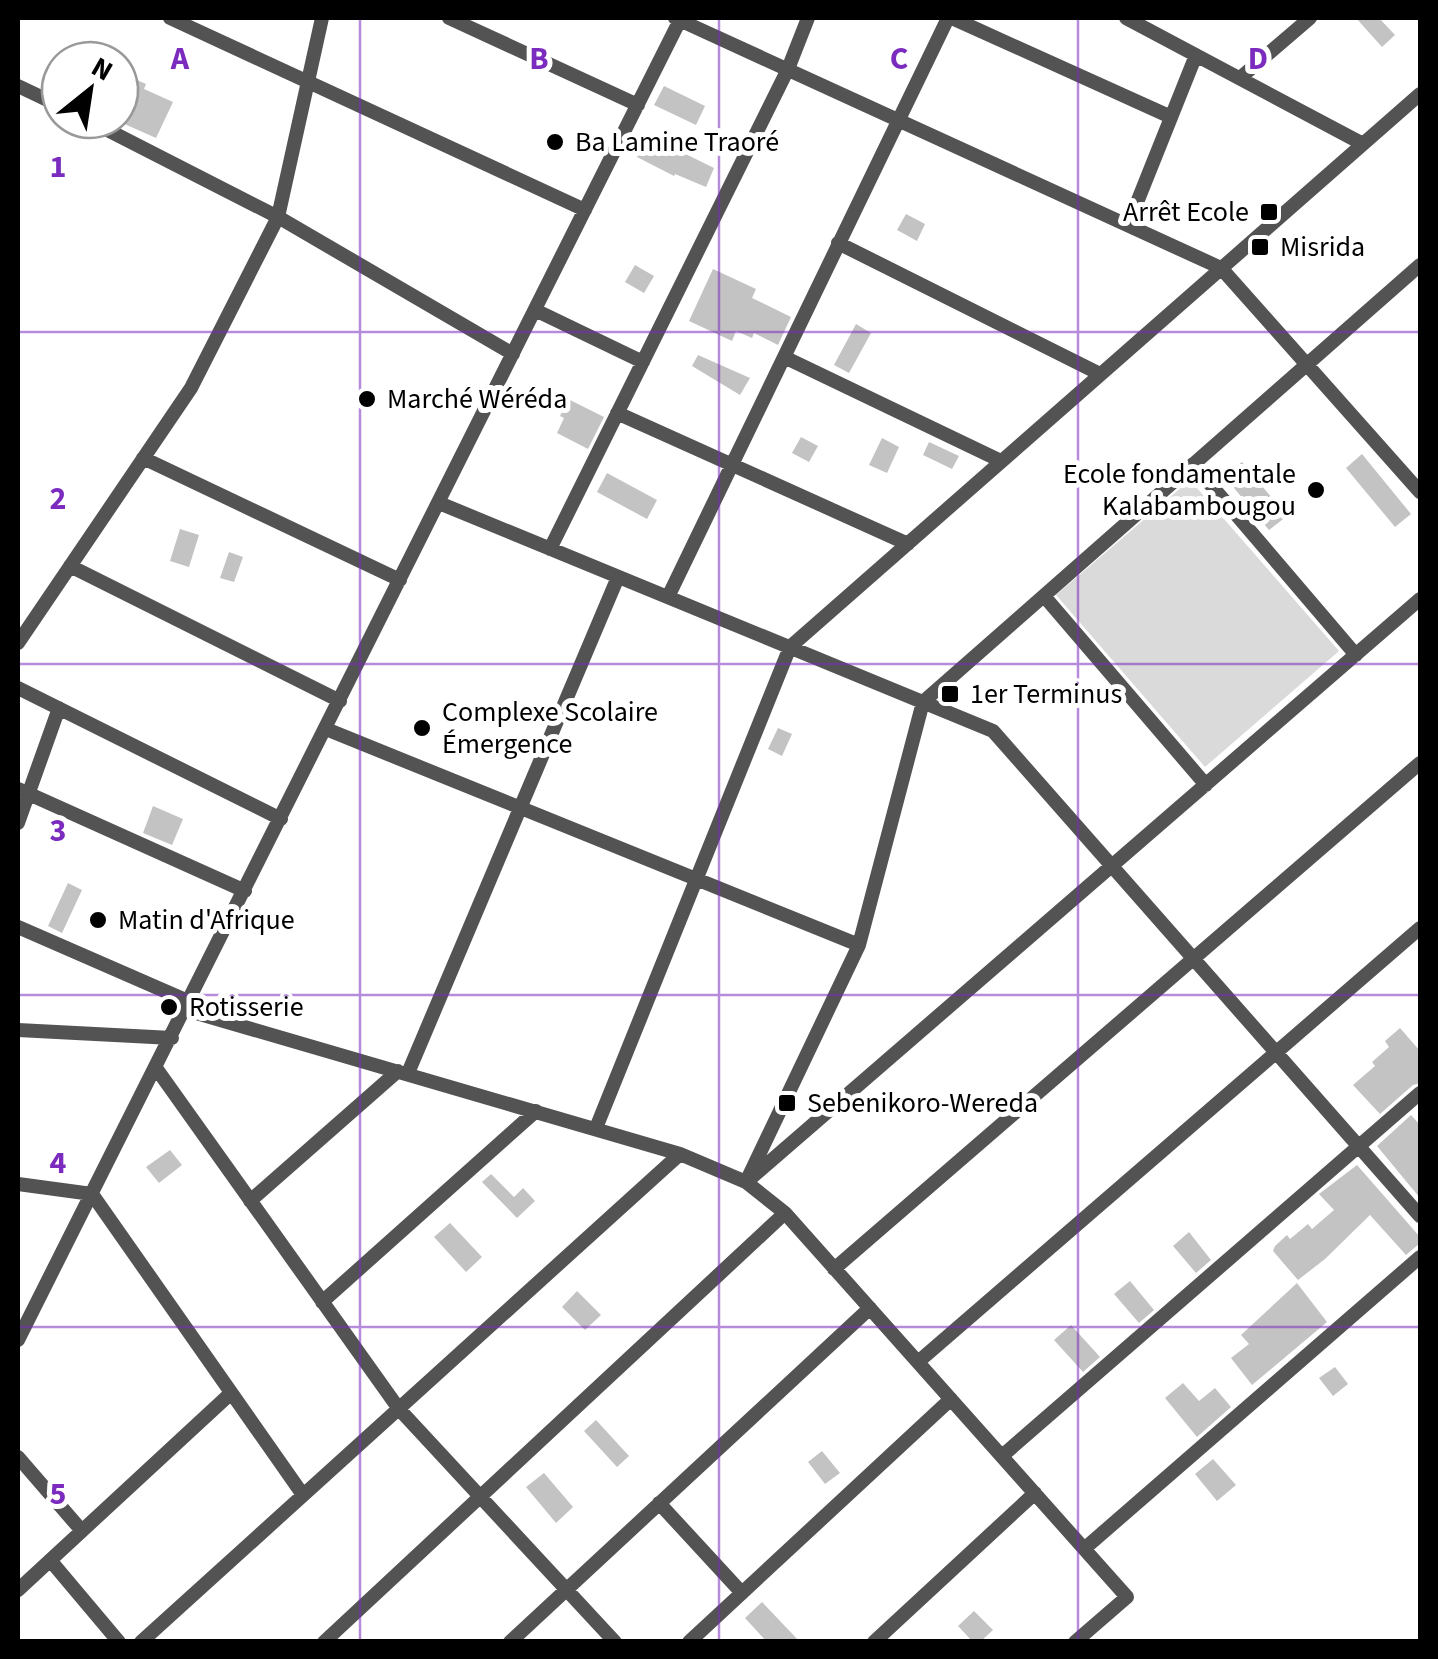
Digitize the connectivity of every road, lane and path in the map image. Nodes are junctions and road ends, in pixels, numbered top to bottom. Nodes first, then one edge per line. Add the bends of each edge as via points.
1 (170, 18) edge
2 (322, 18) edge
3 (449, 18) edge
4 (678, 18) edge
5 (808, 18) edge
6 (950, 18) edge
7 (1126, 18) edge
8 (1310, 18) edge
9 (1196, 55) junction
10 (788, 69) junction
11 (1240, 78) junction
12 (307, 81) junction
13 (1420, 94) edge
14 (638, 104) junction
15 (1171, 117) junction
16 (898, 119) junction
17 (127, 140) edge
18 (1363, 144) junction
19 (585, 210) junction
20 (278, 217) junction
21 (1128, 225) junction
22 (838, 243) junction
23 (1221, 268) junction
24 (1419, 269) edge
25 (535, 310) junction
26 (513, 354) junction
27 (784, 356) junction
28 (643, 362) junction
29 (1307, 365) junction
30 (1100, 374) junction
31 (618, 412) junction
32 (143, 458) junction
33 (1002, 461) junction
34 (732, 464) junction
35 (1193, 464) junction
36 (1420, 492) edge
37 (439, 503) junction
38 (908, 544) junction
39 (550, 548) junction
40 (70, 566) junction
41 (618, 576) junction
42 (400, 580) junction
43 (1044, 596) junction
44 (668, 597) junction
45 (1420, 600) edge
46 (18, 643) edge
47 (790, 648) junction
48 (1356, 655) junction
49 (18, 688) edge
50 (340, 701) junction
51 (923, 702) junction
52 (58, 708) junction
53 (326, 729) junction
54 (1420, 763) edge
55 (1206, 785) junction
56 (23, 792) edge
57 (520, 808) junction
58 (281, 819) junction
59 (18, 823) edge
60 (1112, 866) junction
61 (696, 880) junction
62 (245, 891) junction
63 (18, 927) edge
64 (1420, 928) edge
65 (859, 945) junction
66 (1194, 959) junction
67 (188, 1006) junction
68 (18, 1030) edge
69 (172, 1038) junction
70 (1276, 1053) junction
71 (156, 1068) junction
72 (403, 1072) junction
73 (1420, 1093) edge
74 (536, 1110) junction
75 (596, 1128) junction
76 (1359, 1146) junction
77 (680, 1154) junction
78 (746, 1182) junction
79 (18, 1184) edge
80 (92, 1194) junction
81 (250, 1201) junction
82 (786, 1214) junction
83 (1420, 1216) edge
84 (1420, 1257) edge
85 (834, 1268) junction
86 (322, 1302) junction
87 (870, 1308) junction
88 (18, 1340) edge
89 (918, 1362) junction
90 (230, 1394) junction
91 (951, 1400) junction
92 (399, 1409) junction
93 (18, 1456) edge
94 (1002, 1456) junction
95 (1035, 1493) junction
96 (303, 1495) junction
97 (480, 1497) junction
98 (659, 1503) junction
99 (82, 1531) junction
100 (1084, 1549) junction
101 (50, 1560) junction
102 (566, 1589) junction
103 (18, 1590) edge
104 (742, 1593) junction
105 (118, 1642) edge
106 (141, 1642) edge
107 (324, 1642) edge
108 (510, 1642) edge
109 (615, 1642) edge
110 (689, 1642) edge
111 (874, 1642) edge
112 (1076, 1642) edge

1 - 12 street
2 - 12 street
3 - 14 street
4 - 10 street
4 - 14 street
5 - 10 street
6 - 15 street
6 - 16 street
7 - 9 street
8 - 11 street
9 - 11 street
9 - 15 street
10 - 16 street
10 - 28 street
11 - 18 street
12 - 19 street
12 - 20 street
13 - 18 street
14 - 19 street
15 - 21 street
16 - 21 street
16 - 22 street
17 - 20 street
18 - 23 street
19 - 25 street
20 - 26 street
20 - 32 street via 191,388
21 - 23 street
22 - 27 street
22 - 30 street
23 - 29 street
23 - 30 street
24 - 29 street
25 - 26 street
25 - 28 street
26 - 37 street
27 - 33 street
27 - 34 street
28 - 31 street
29 - 35 street
29 - 36 street
30 - 33 street
31 - 34 street
31 - 39 street
32 - 40 street
32 - 42 street
33 - 38 street
34 - 38 street
34 - 44 street
35 - 43 street
35 - 48 street
37 - 39 street
37 - 42 street
38 - 47 street
39 - 41 street
40 - 46 street
40 - 50 street
41 - 44 street
41 - 57 street
42 - 50 street
43 - 51 street
43 - 55 street
44 - 47 street
45 - 48 street
47 - 51 street
47 - 61 street
48 - 55 street
49 - 52 street
50 - 53 street
51 - 60 street via 993,731
51 - 65 street
52 - 56 street
52 - 58 street
53 - 57 street
53 - 58 street
54 - 66 street
55 - 60 street
56 - 59 street
56 - 62 street
57 - 61 street
57 - 72 street
58 - 62 street
60 - 66 street
60 - 78 street
61 - 65 street
61 - 75 street
62 - 67 street
63 - 67 street
64 - 70 street
65 - 78 street
66 - 70 street
66 - 85 street
67 - 69 street
67 - 72 street
68 - 69 street
69 - 71 street
70 - 76 street
70 - 89 street
71 - 80 street
71 - 81 street
72 - 74 street
72 - 81 street
73 - 76 street
74 - 75 street
74 - 86 street
75 - 77 street
76 - 83 street
76 - 94 street
77 - 78 street
77 - 92 street
78 - 82 street
79 - 80 street
80 - 88 street
80 - 90 street
81 - 86 street
82 - 85 street
82 - 97 street
84 - 100 street
85 - 87 street
86 - 92 street
87 - 89 street
87 - 98 street
89 - 91 street
90 - 96 street
90 - 99 street
91 - 94 street
91 - 104 street
92 - 96 street
92 - 97 street
93 - 99 street
94 - 95 street
95 - 100 street
95 - 111 street
96 - 106 street
97 - 102 street
97 - 107 street
98 - 102 street
98 - 104 street
99 - 101 street
100 - 112 street via 1127,1597
101 - 103 street
101 - 105 street
102 - 108 street
102 - 109 street
104 - 110 street

